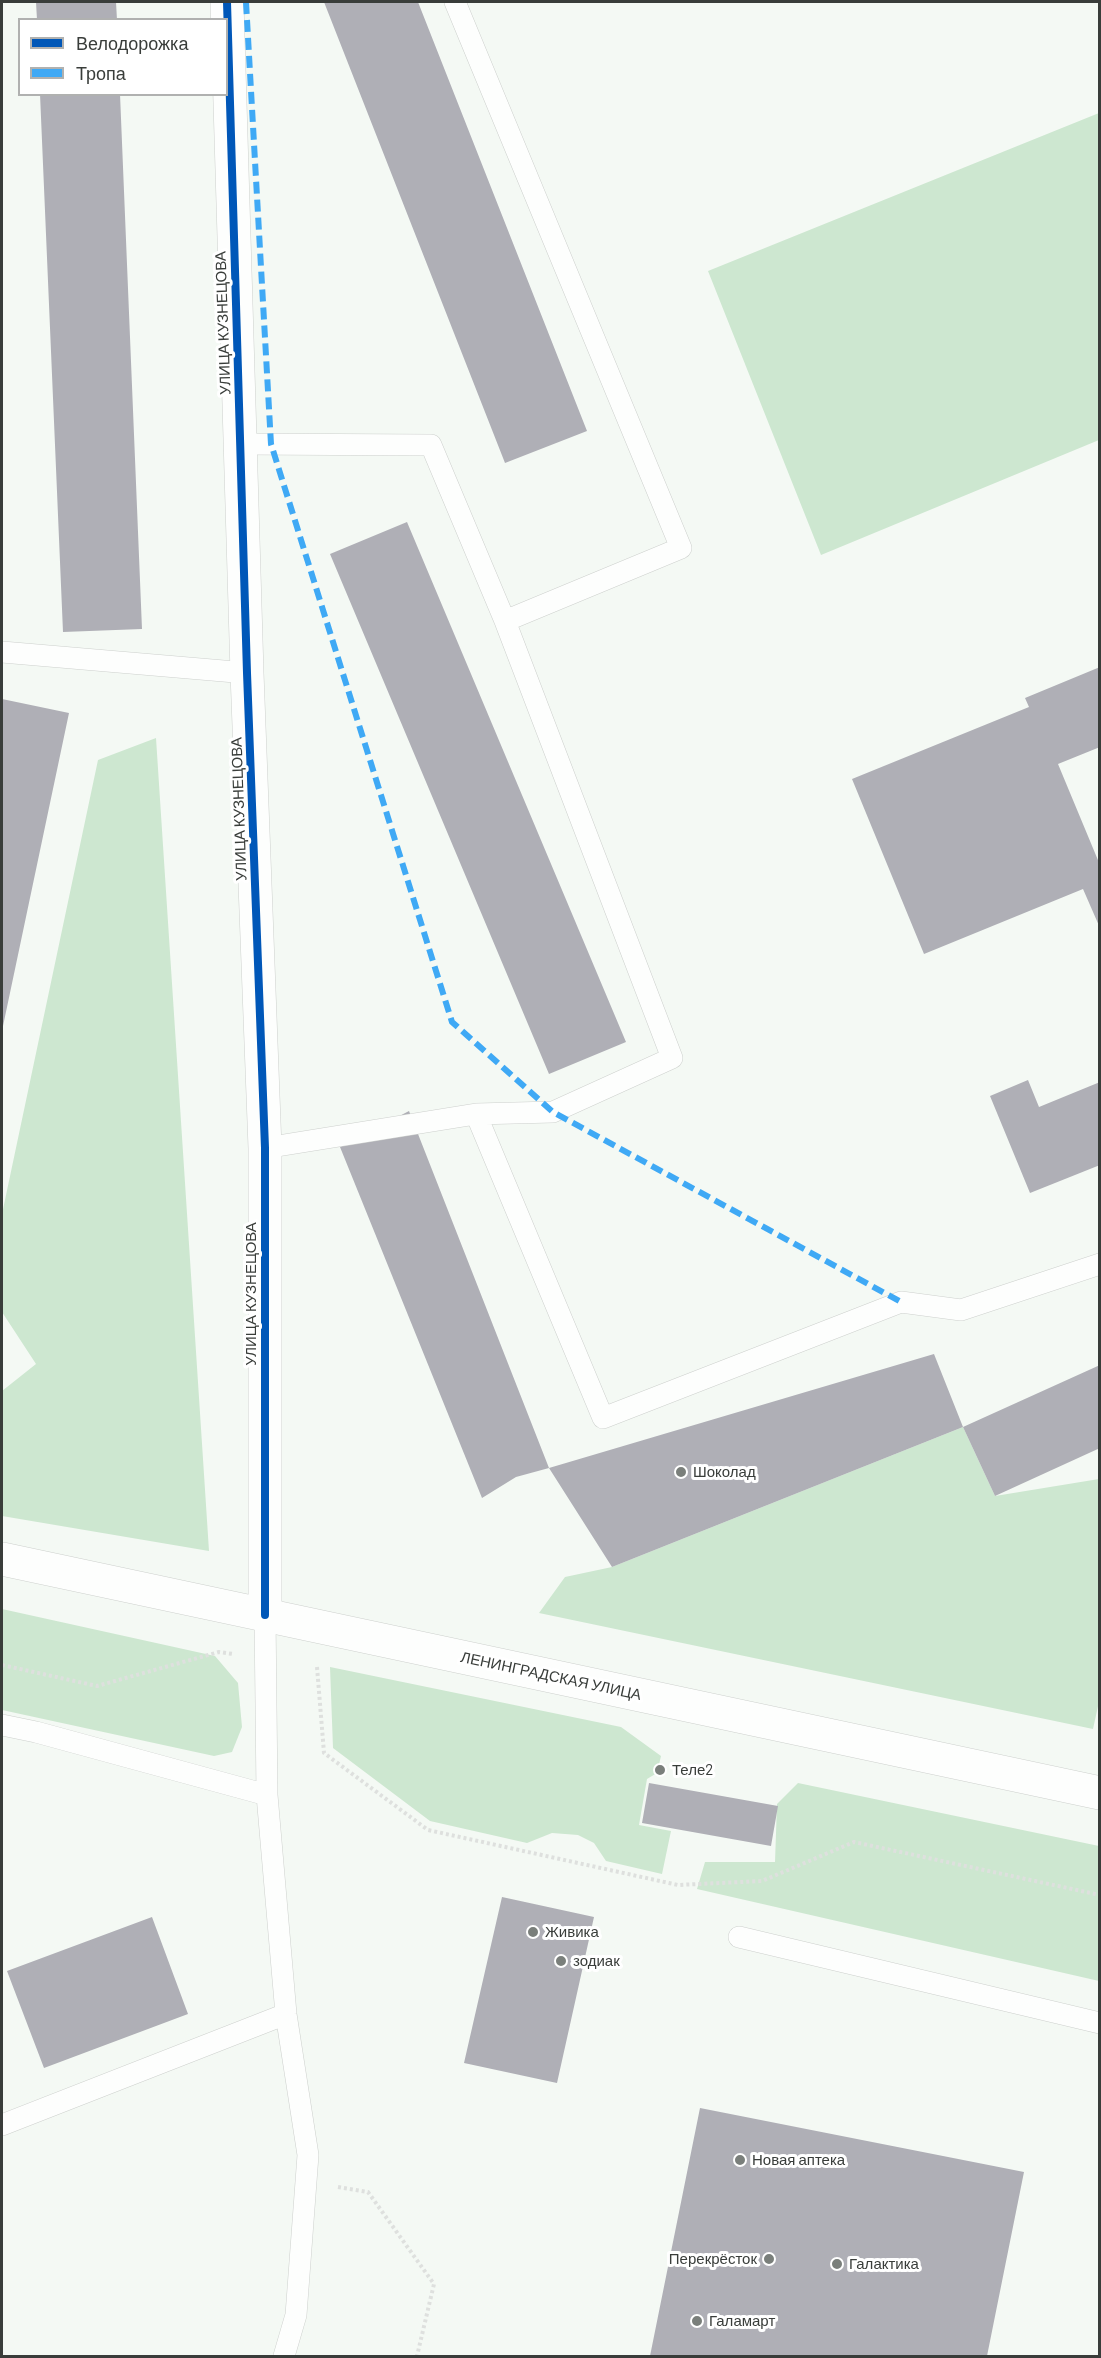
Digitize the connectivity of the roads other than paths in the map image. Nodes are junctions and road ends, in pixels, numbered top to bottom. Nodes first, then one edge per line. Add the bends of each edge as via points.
1 (227, 2) edge
2 (455, 2) edge
3 (227, 18) edge
4 (228, 36) edge
5 (240, 444) junction
6 (505, 621) junction
7 (2, 652) edge
8 (247, 673) junction
9 (476, 1113) junction
10 (265, 1148) junction
11 (1100, 1264) edge
12 (2, 1559) edge
13 (265, 1615) junction
14 (2, 1725) edge
15 (1100, 1793) edge
16 (267, 1796) junction
17 (739, 1937) dead end
18 (286, 2014) junction
19 (1100, 2023) edge
20 (2, 2125) edge
21 (284, 2356) edge

1 - 3 street, УЛИЦА КУЗНЕЦОВА
2 - 6 lane via 681,548
4 - 5 street, УЛИЦА КУЗНЕЦОВА
5 - 6 lane via 431,445
5 - 8 street, УЛИЦА КУЗНЕЦОВА
6 - 9 lane via 672,1058 553,1112
7 - 8 lane
8 - 10 street, УЛИЦА КУЗНЕЦОВА
9 - 10 lane
9 - 11 lane via 603,1418 901,1302 961,1310
10 - 13 street, УЛИЦА КУЗНЕЦОВА
12 - 13 street, ЛЕНИНГРАДСКАЯ УЛИЦА
13 - 15 street, ЛЕНИНГРАДСКАЯ УЛИЦА
13 - 16 lane
14 - 16 lane
16 - 18 lane
17 - 19 lane
18 - 20 lane
18 - 21 lane via 308,2155 296,2315

